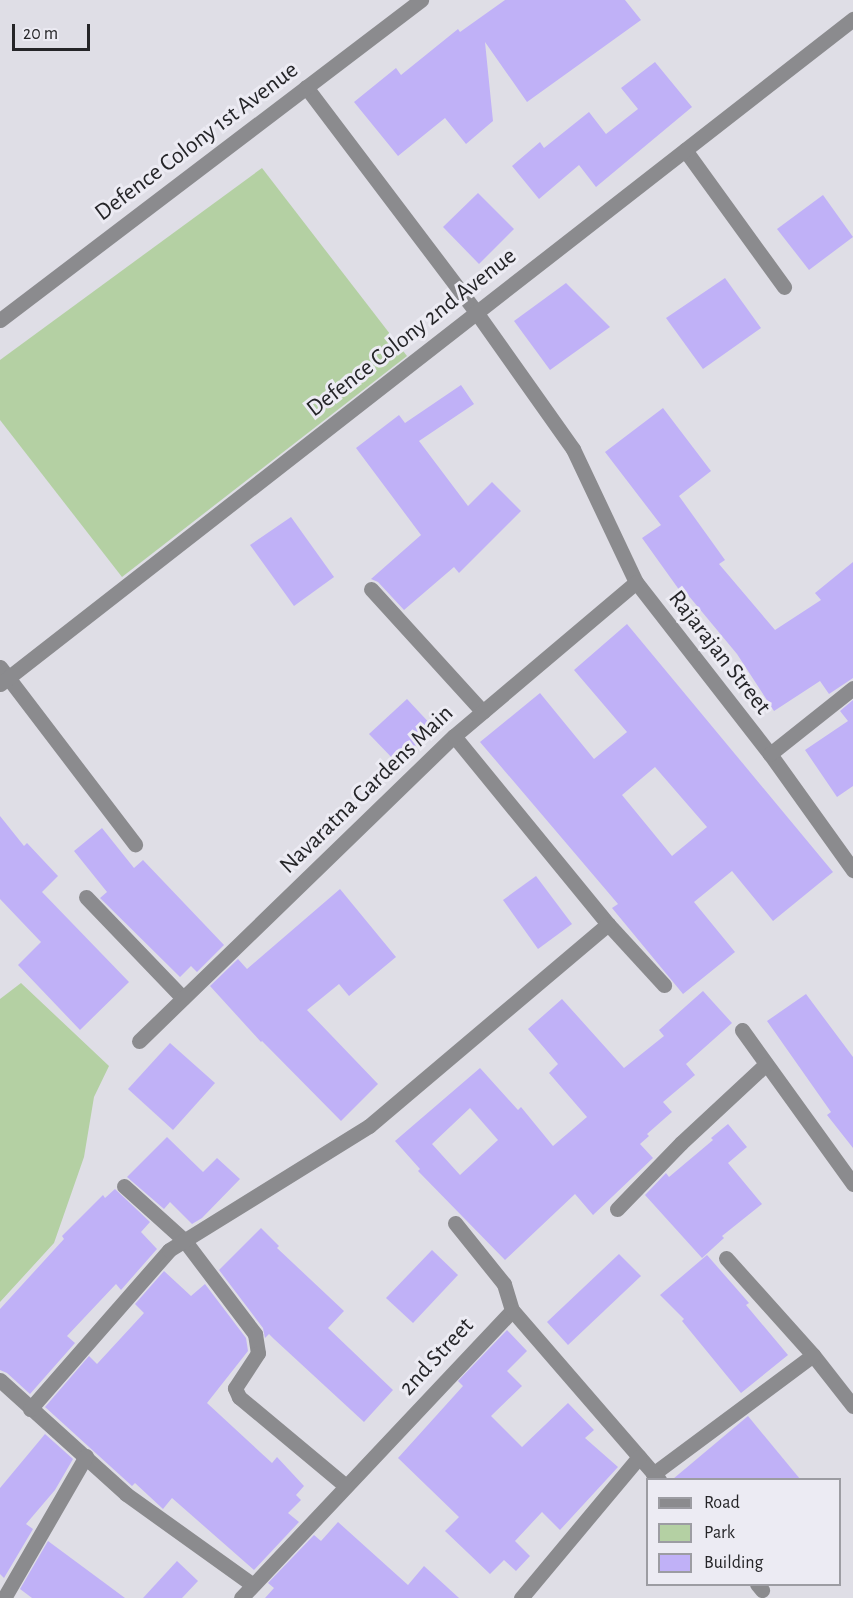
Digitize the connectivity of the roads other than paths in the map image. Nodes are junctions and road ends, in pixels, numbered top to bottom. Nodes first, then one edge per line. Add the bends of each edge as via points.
1 (421, 0) edge
2 (853, 19) edge
3 (306, 87) junction
4 (685, 150) junction
5 (784, 286) dead end
6 (476, 312) junction
7 (0, 320) edge
8 (636, 582) junction
9 (371, 589) dead end
10 (3, 676) edge
11 (853, 688) edge
12 (483, 712) junction
13 (454, 736) junction
14 (770, 754) junction
15 (135, 844) dead end
16 (853, 870) edge
17 (86, 897) dead end
18 (608, 924) junction
19 (664, 985) dead end
20 (183, 998) junction
21 (742, 1030) dead end
22 (139, 1041) dead end
23 (766, 1064) junction
24 (853, 1184) edge
25 (124, 1186) dead end
26 (616, 1209) dead end
27 (454, 1223) dead end
28 (184, 1240) junction
29 (726, 1258) dead end
30 (512, 1310) junction
31 (813, 1355) junction
32 (0, 1380) edge
33 (853, 1406) edge
34 (30, 1409) junction
35 (86, 1456) junction
36 (639, 1457) junction
37 (656, 1477) edge
38 (346, 1486) junction
39 (253, 1585) junction
40 (4, 1592) edge
41 (241, 1598) edge
42 (521, 1598) edge

1 - 3 street, Defence Colony 1st Avenue
2 - 4 street, Defence Colony 2nd Avenue
3 - 6 street, Rajarajan Street
3 - 7 street, Defence Colony 1st Avenue
4 - 5 street
4 - 6 street, Defence Colony 2nd Avenue
6 - 8 street, Rajarajan Street via 573,449
6 - 10 street, Defence Colony 2nd Avenue
8 - 12 street, Navaratna Gardens Main
8 - 14 street, Rajarajan Street
9 - 12 street
10 - 15 street
11 - 14 street
12 - 13 street, Navaratna Gardens Main
13 - 18 street
13 - 20 street, Navaratna Gardens Main
14 - 16 street, Rajarajan Street
17 - 20 street
18 - 19 street
18 - 28 street via 369,1126
20 - 22 street, Navaratna Gardens Main
21 - 23 street
23 - 24 street
23 - 26 street
25 - 28 street
27 - 30 street via 504,1284
28 - 34 street via 161,1259
28 - 38 street via 255,1334 258,1353 235,1388 239,1397
29 - 31 street
30 - 36 street
30 - 38 street, 2nd Street
31 - 33 street
31 - 37 street
32 - 34 street
34 - 35 street
35 - 39 street via 126,1494
35 - 40 street
36 - 37 street
36 - 42 street
38 - 39 street, 2nd Street
39 - 41 street, 2nd Street

